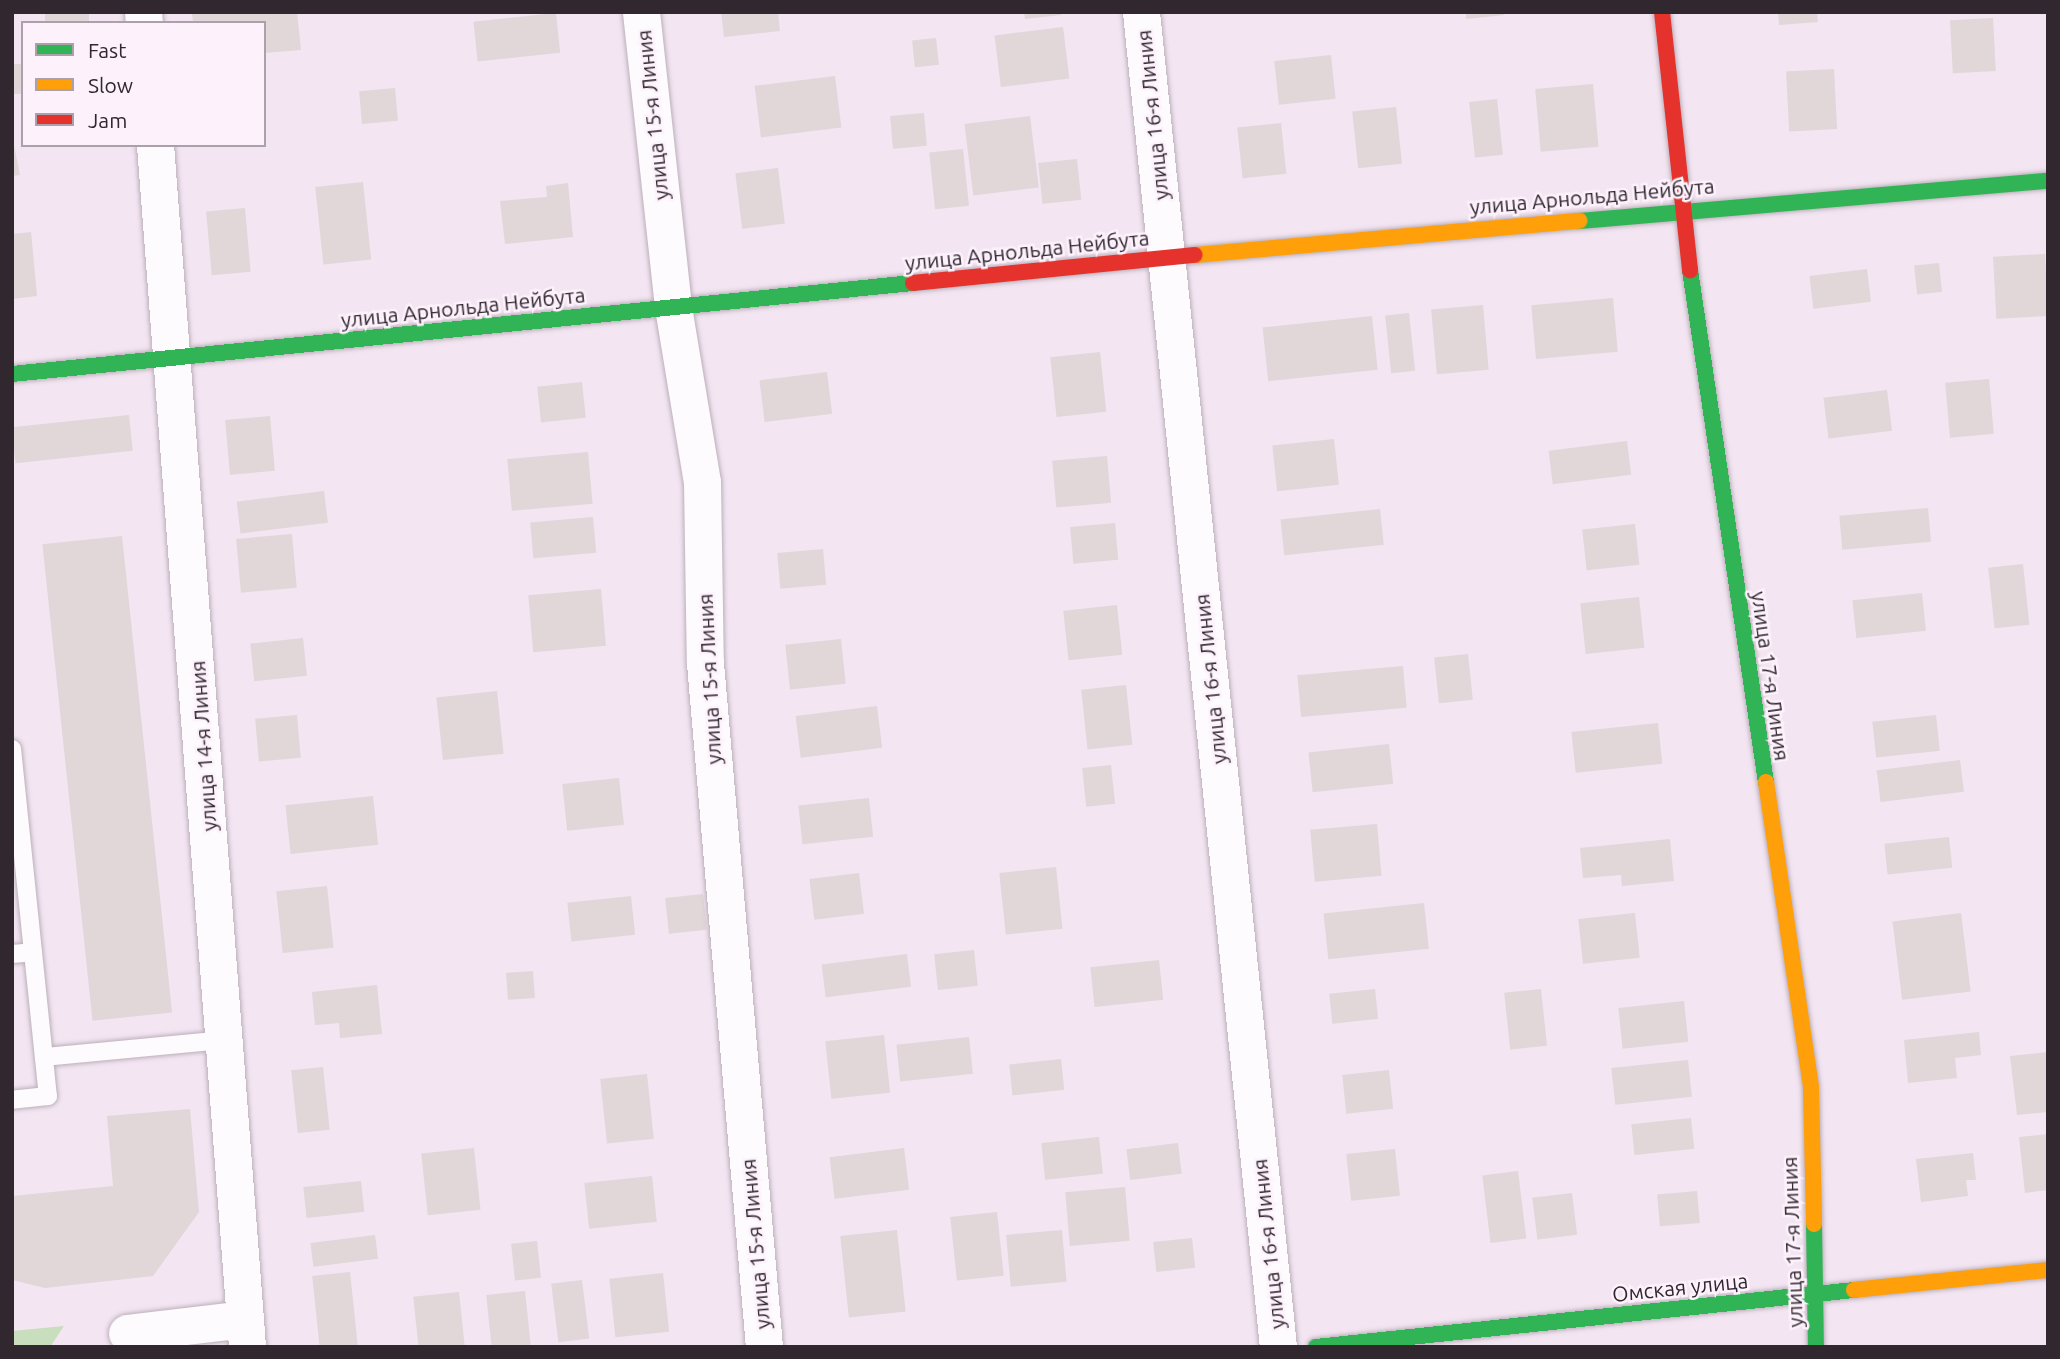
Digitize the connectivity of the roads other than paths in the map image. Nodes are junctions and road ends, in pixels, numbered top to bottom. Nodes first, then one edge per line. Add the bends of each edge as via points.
1 (641, 12) edge
2 (1141, 12) edge
3 (1662, 12) edge
4 (155, 147) edge
5 (2048, 181) edge
6 (1681, 209) junction
7 (1167, 257) junction
8 (673, 307) junction
9 (174, 357) junction
10 (12, 374) edge
11 (12, 749) edge
12 (19, 882) edge
13 (33, 952) junction
14 (12, 954) edge
15 (224, 1040) junction
16 (44, 1057) junction
17 (12, 1100) edge
18 (2048, 1270) edge
19 (1811, 1295) junction
20 (127, 1333) dead end
21 (246, 1333) edge
22 (764, 1347) edge
23 (1279, 1347) edge
24 (1316, 1347) edge
25 (1816, 1347) edge

1 - 8 street, улица 15-я Линия
2 - 7 street, улица 16-я Линия
3 - 6 street, улица 17-я Линия
4 - 9 street, улица 14-я Линия
5 - 6 street, улица Арнольда Нейбута
6 - 7 street, улица Арнольда Нейбута
6 - 19 street, улица 17-я Линия via 1811,1088
7 - 8 street, улица Арнольда Нейбута
7 - 23 street, улица 16-я Линия
8 - 9 street, улица Арнольда Нейбута
8 - 22 street, улица 15-я Линия via 702,482 705,663
9 - 10 street, улица Арнольда Нейбута
9 - 15 street, улица 14-я Линия
11 - 12 lane
12 - 13 lane
13 - 14 lane
13 - 16 lane
15 - 16 lane
15 - 21 street, улица 14-я Линия
16 - 17 lane via 48,1096
18 - 19 street, Омская улица
19 - 24 street, Омская улица
19 - 25 street, улица 17-я Линия
20 - 21 street

